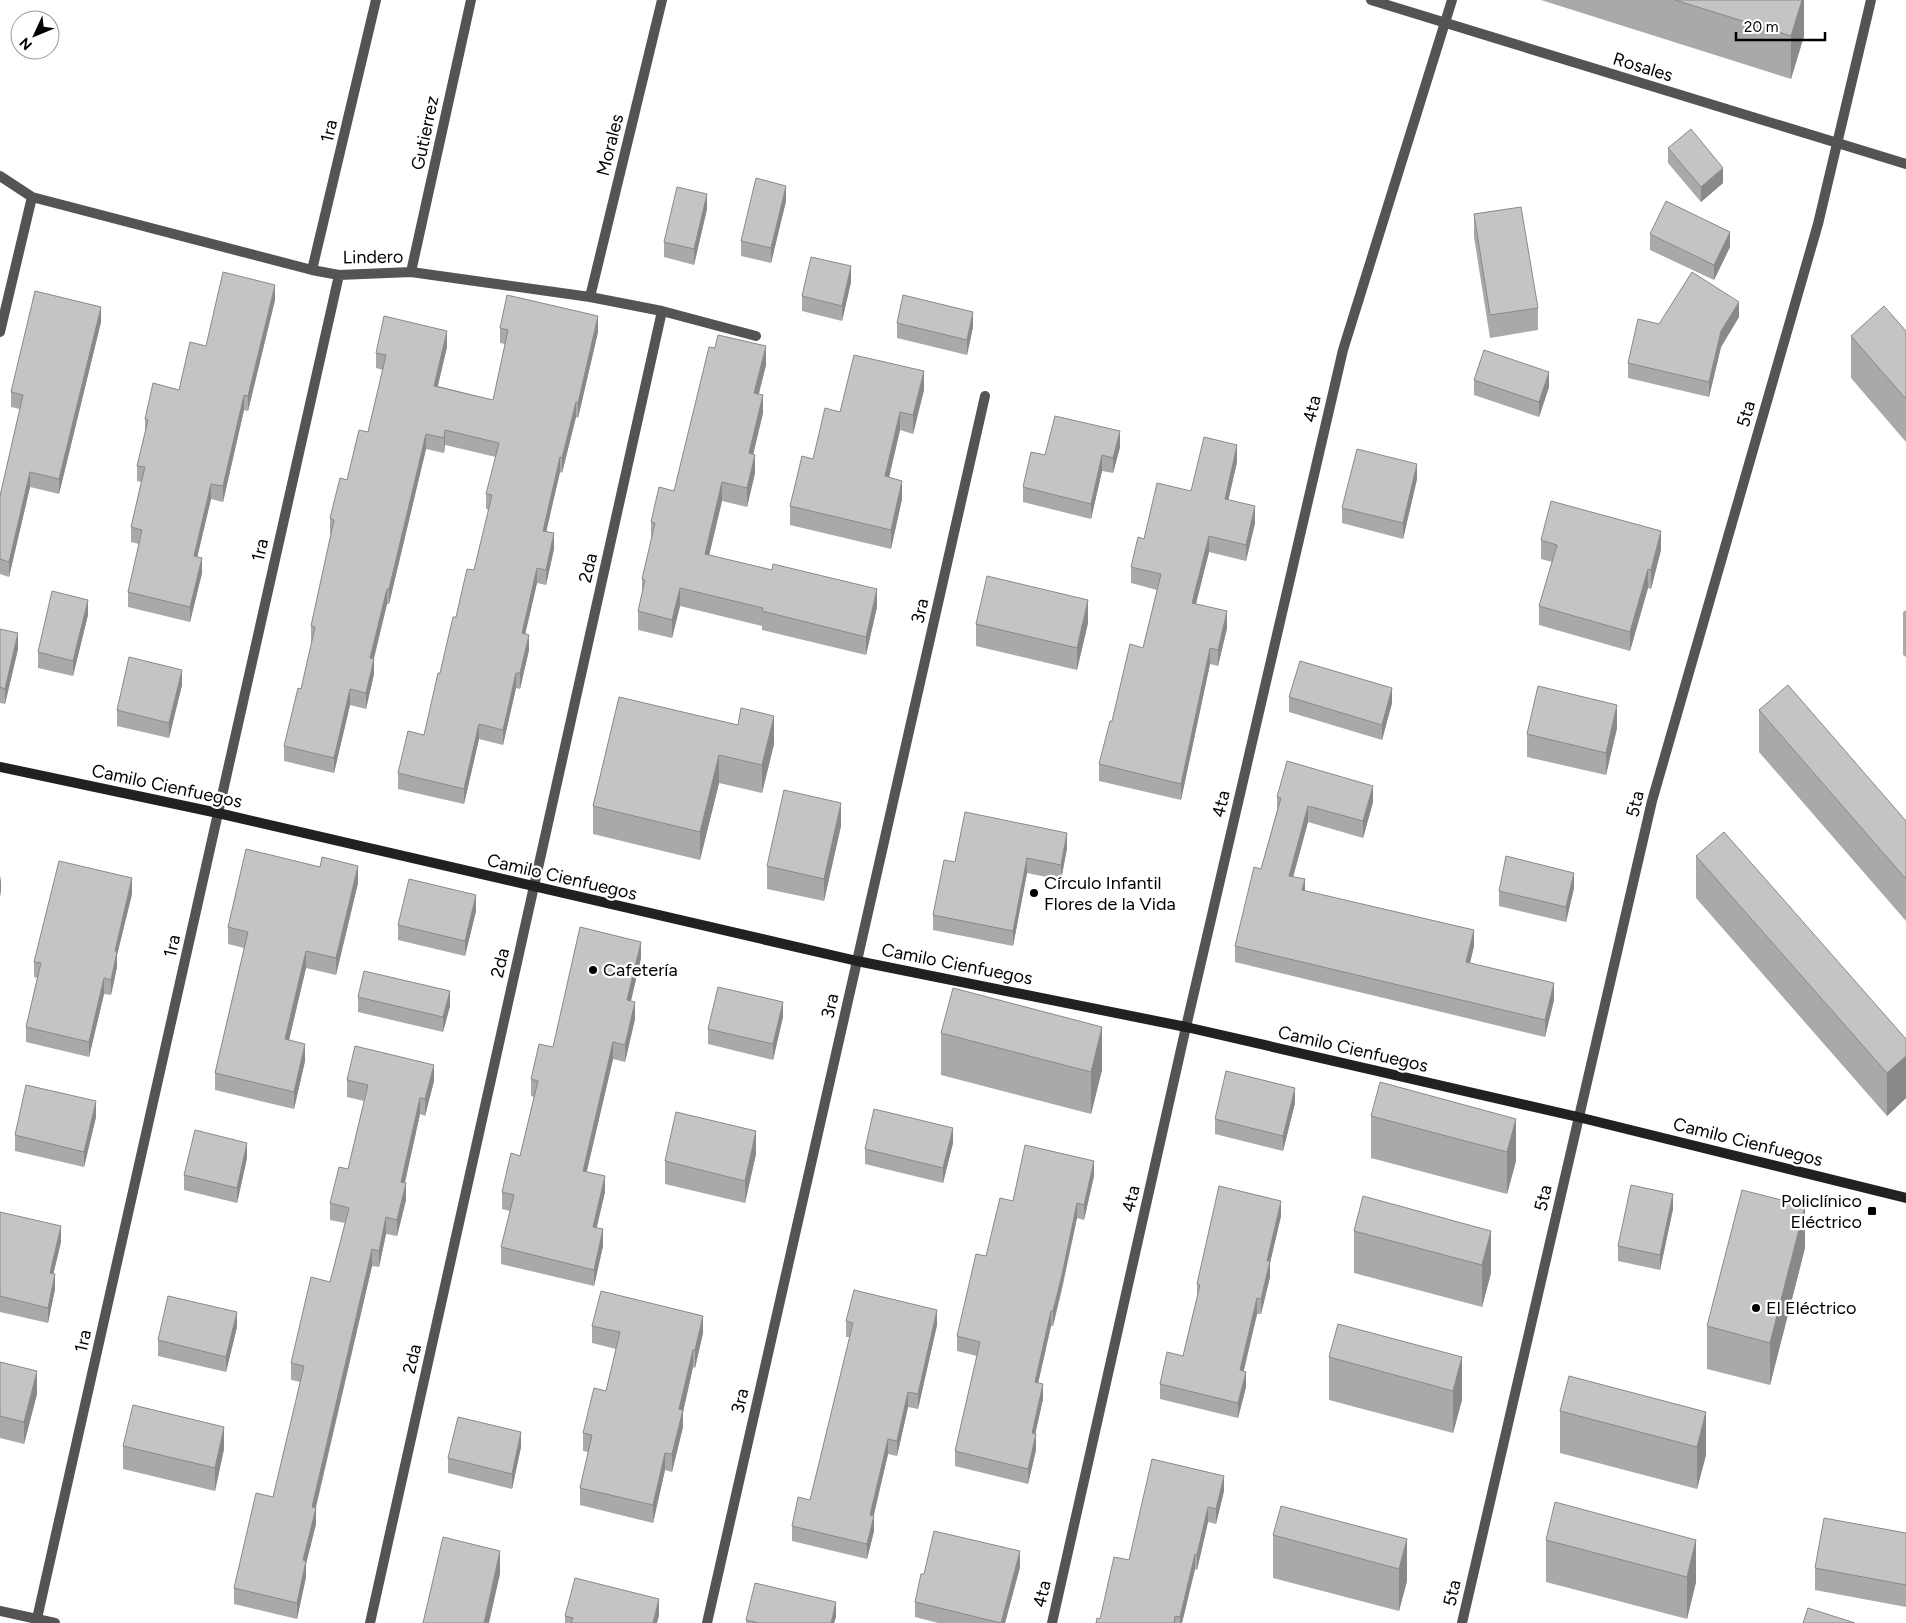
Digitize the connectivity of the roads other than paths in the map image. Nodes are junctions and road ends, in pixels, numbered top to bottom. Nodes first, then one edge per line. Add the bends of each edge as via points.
1 (376, 0) edge
2 (471, 0) edge
3 (662, 0) edge
4 (1371, 0) edge
5 (1452, 0) edge
6 (1871, 0) edge
7 (1445, 23) junction
8 (1837, 144) junction
9 (1906, 164) edge
10 (0, 176) edge
11 (32, 197) junction
12 (312, 270) junction
13 (411, 272) junction
14 (339, 275) junction
15 (590, 297) junction
16 (662, 311) junction
17 (0, 332) edge
18 (756, 336) dead end
19 (985, 396) dead end
20 (0, 767) edge
21 (218, 813) junction
22 (534, 887) junction
23 (857, 961) junction
24 (1186, 1027) junction
25 (1578, 1117) junction
26 (1906, 1198) edge
27 (0, 1611) edge
28 (37, 1621) edge
29 (55, 1623) edge
30 (370, 1623) edge
31 (707, 1623) edge
32 (1052, 1623) edge
33 (1462, 1623) edge

1 - 12 street, 1ra
2 - 13 street, Gutierrez
3 - 15 street, Morales
4 - 7 street, Rosales
5 - 7 street, 4ta
6 - 8 street, 5ta
7 - 8 street, Rosales
7 - 24 street, 4ta via 1342,350
8 - 9 street, Rosales
8 - 25 street, 5ta via 1818,224 1652,801
10 - 11 street, Lindero
11 - 12 street, Lindero
11 - 17 street
12 - 14 street, Lindero
13 - 14 street, Lindero
13 - 15 street, Lindero
14 - 21 street, 1ra
15 - 16 street, Lindero
16 - 18 street, Lindero
16 - 22 street, 2da
19 - 23 street, 3ra
20 - 21 street, Camilo Cienfuegos
21 - 22 street, Camilo Cienfuegos
21 - 28 street, 1ra
22 - 23 street, Camilo Cienfuegos
22 - 30 street, 2da
23 - 24 street, Camilo Cienfuegos
23 - 31 street, 3ra
24 - 25 street, Camilo Cienfuegos
24 - 32 street, 4ta
25 - 26 street, Camilo Cienfuegos
25 - 33 street, 5ta
27 - 28 street
28 - 29 street

